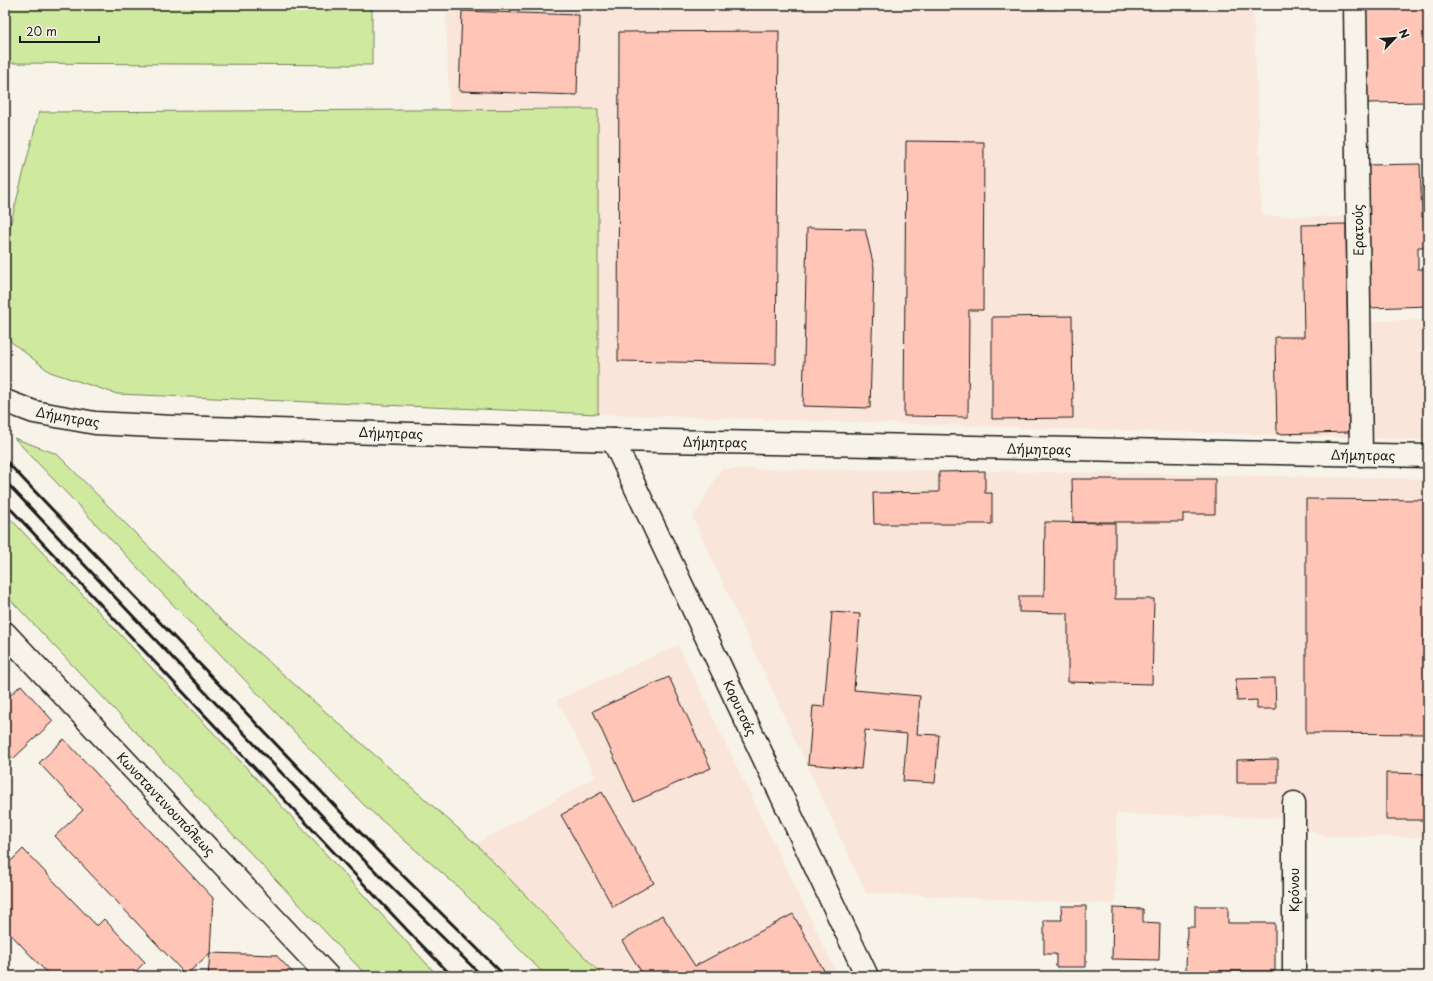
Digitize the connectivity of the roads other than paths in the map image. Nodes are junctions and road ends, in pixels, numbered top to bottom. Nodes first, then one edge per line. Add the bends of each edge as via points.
1 (1355, 5) edge
2 (5, 401) edge
3 (613, 440) junction
4 (1361, 455) junction
5 (1428, 456) edge
6 (5, 633) edge
7 (1294, 803) dead end
8 (328, 976) edge
9 (867, 976) edge
10 (1294, 976) edge

1 - 4 street, Ερατούς
2 - 3 street, Δήμητρας via 34,412 95,423
3 - 4 street, Δήμητρας
3 - 9 street, Κορυτσάς
4 - 5 street, Δήμητρας
6 - 8 street, Κωνσταντινουπόλεως
7 - 10 street, Κρόνου

